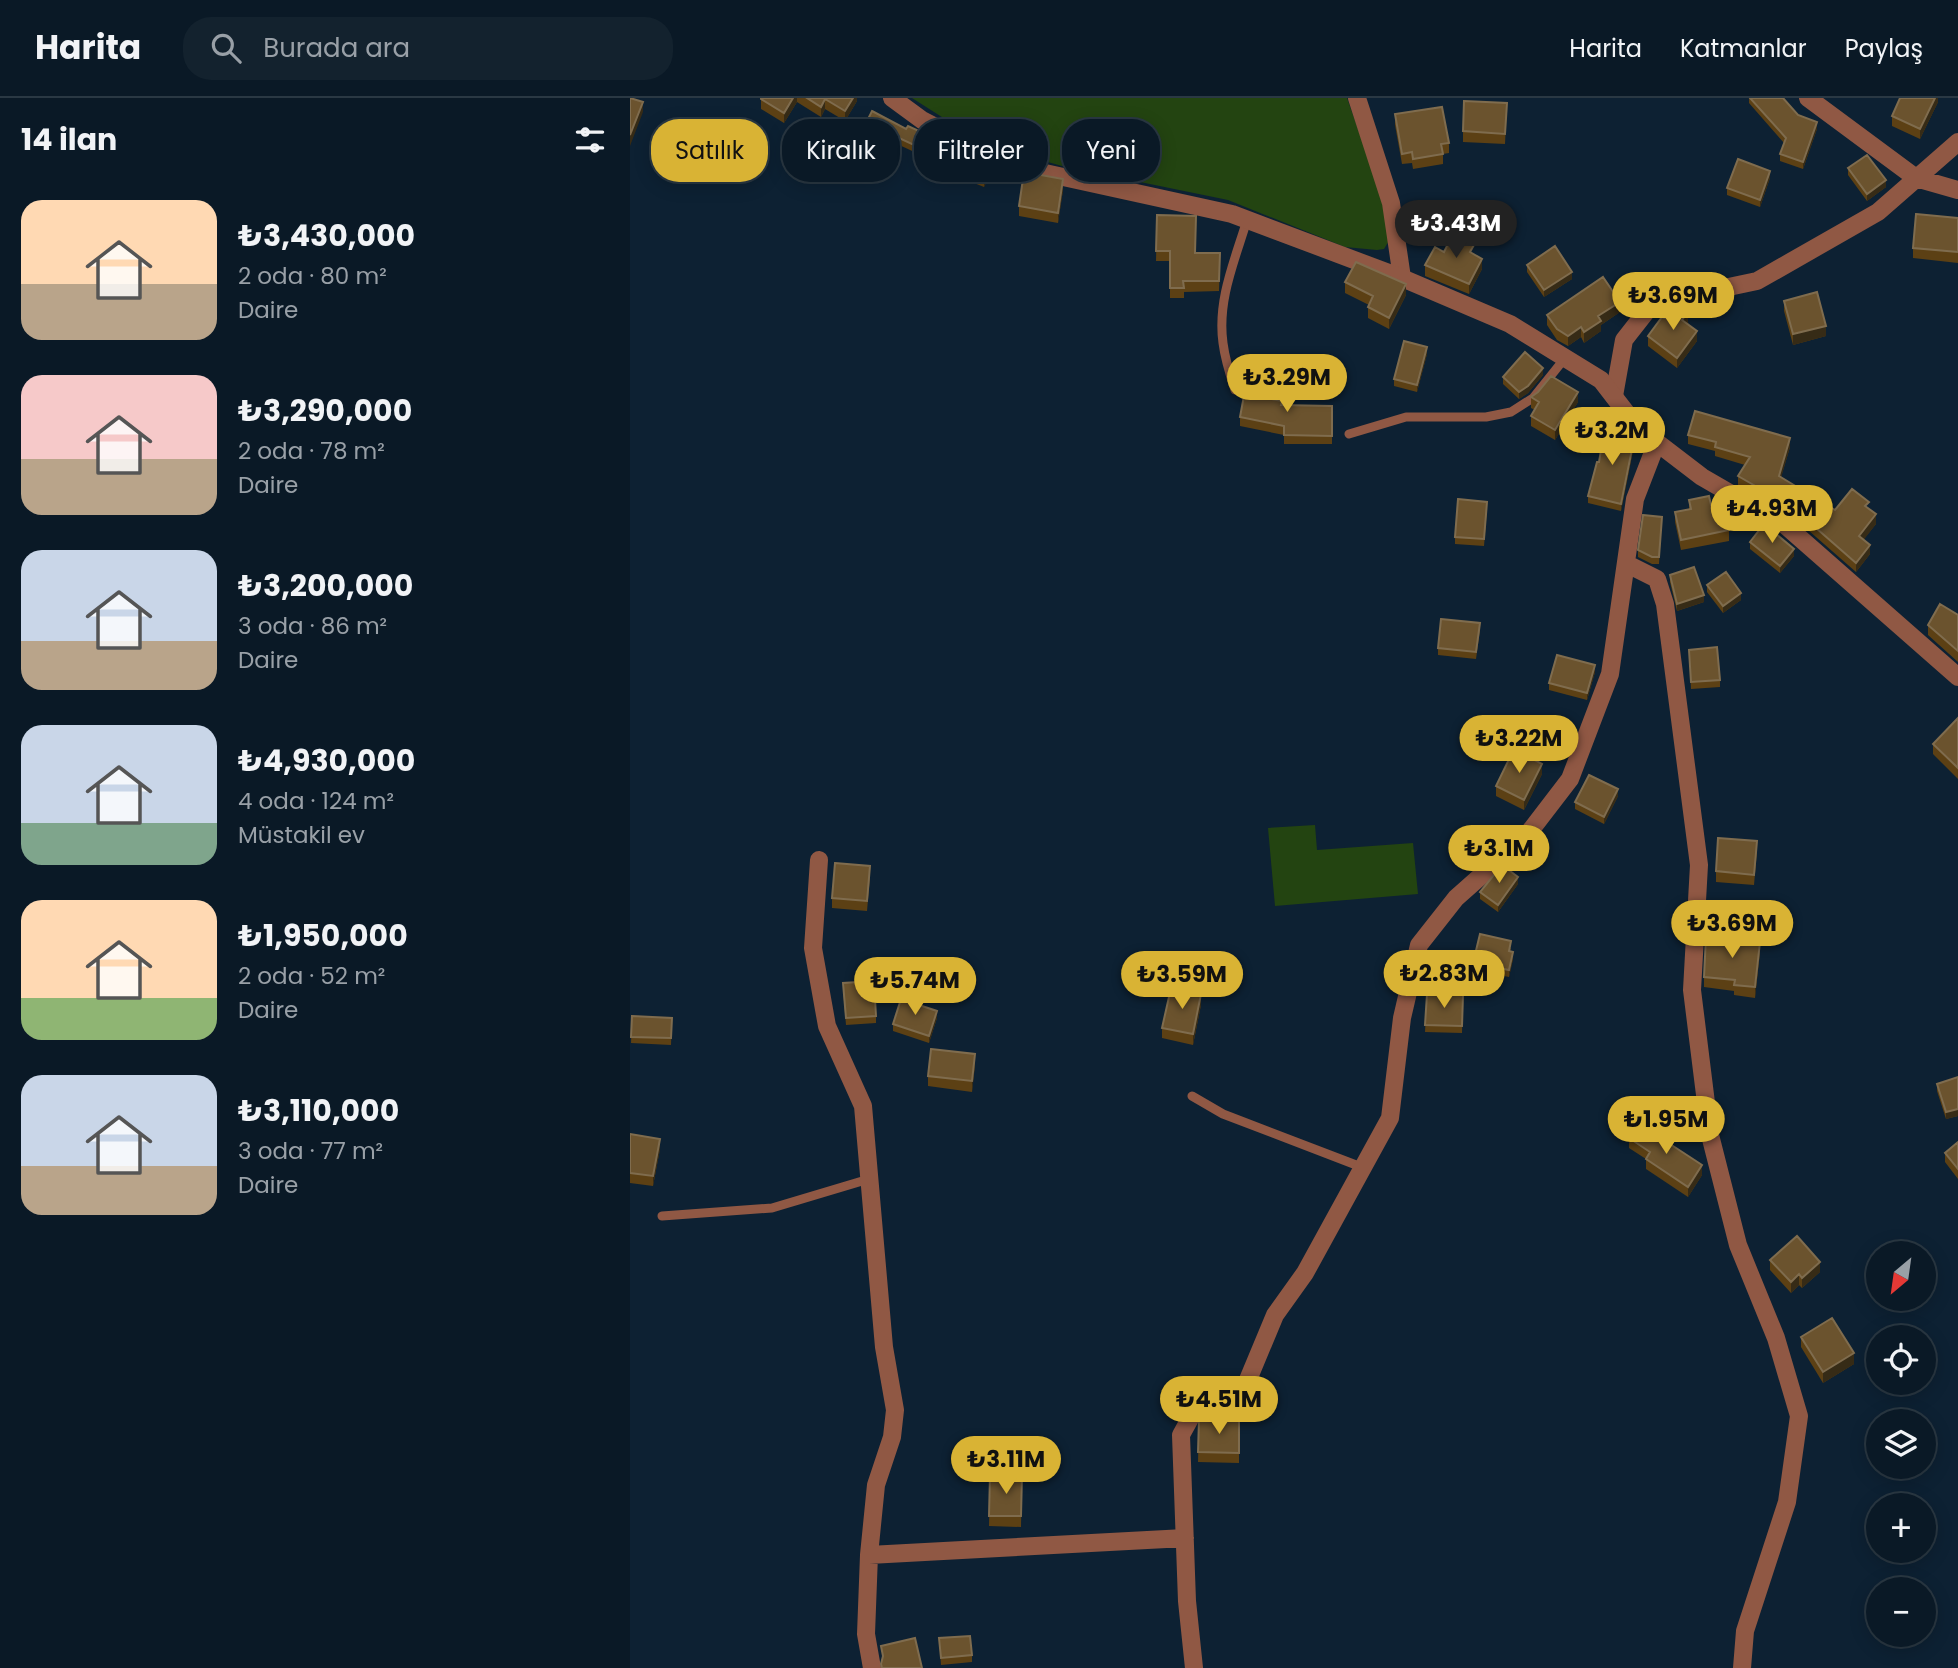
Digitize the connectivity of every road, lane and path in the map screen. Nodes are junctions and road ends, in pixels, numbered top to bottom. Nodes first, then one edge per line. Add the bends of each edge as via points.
1 (892, 98) edge
2 (1357, 98) edge
3 (1808, 98) edge
4 (1958, 142) edge
5 (1916, 178) junction
6 (1958, 190) edge
7 (1247, 220) junction
8 (1402, 278) junction
9 (1565, 358) junction
10 (1235, 390) dead end
11 (1614, 396) junction
12 (1349, 434) dead end
13 (1657, 442) junction
14 (1628, 564) junction
15 (1958, 677) edge
16 (819, 860) dead end
17 (1192, 1096) dead end
18 (1364, 1168) junction
19 (869, 1179) junction
20 (662, 1216) dead end
21 (1185, 1538) junction
22 (869, 1555) junction
23 (872, 1668) edge
24 (1194, 1668) edge
25 (1742, 1668) edge

1 - 7 street via 982,152 1045,173
2 - 8 street via 1391,203
3 - 5 street
4 - 5 street
5 - 6 street
5 - 11 street via 1878,212 1757,281 1653,303 1624,340
7 - 8 street
7 - 10 lane via 1222,316 1224,351
8 - 9 street via 1510,324
9 - 11 street via 1601,380
9 - 12 lane via 1533,398 1511,412 1486,417 1406,417
11 - 13 street via 1639,428
13 - 14 street via 1635,499
13 - 15 street via 1702,477 1785,525
14 - 18 street via 1610,674 1570,779 1527,835 1457,898 1419,945 1402,1018 1390,1118
14 - 25 street via 1657,579 1665,604 1699,865 1692,990 1710,1135 1738,1245 1776,1338 1799,1416 1787,1502 1745,1631
16 - 19 street via 813,948 827,1026 863,1106
17 - 18 lane via 1223,1114
18 - 21 street via 1275,1315 1245,1387 1192,1415 1181,1435
19 - 20 lane via 772,1208
19 - 22 street via 884,1347 895,1410 892,1437 876,1485
21 - 22 street
21 - 24 street
22 - 23 street via 866,1634

